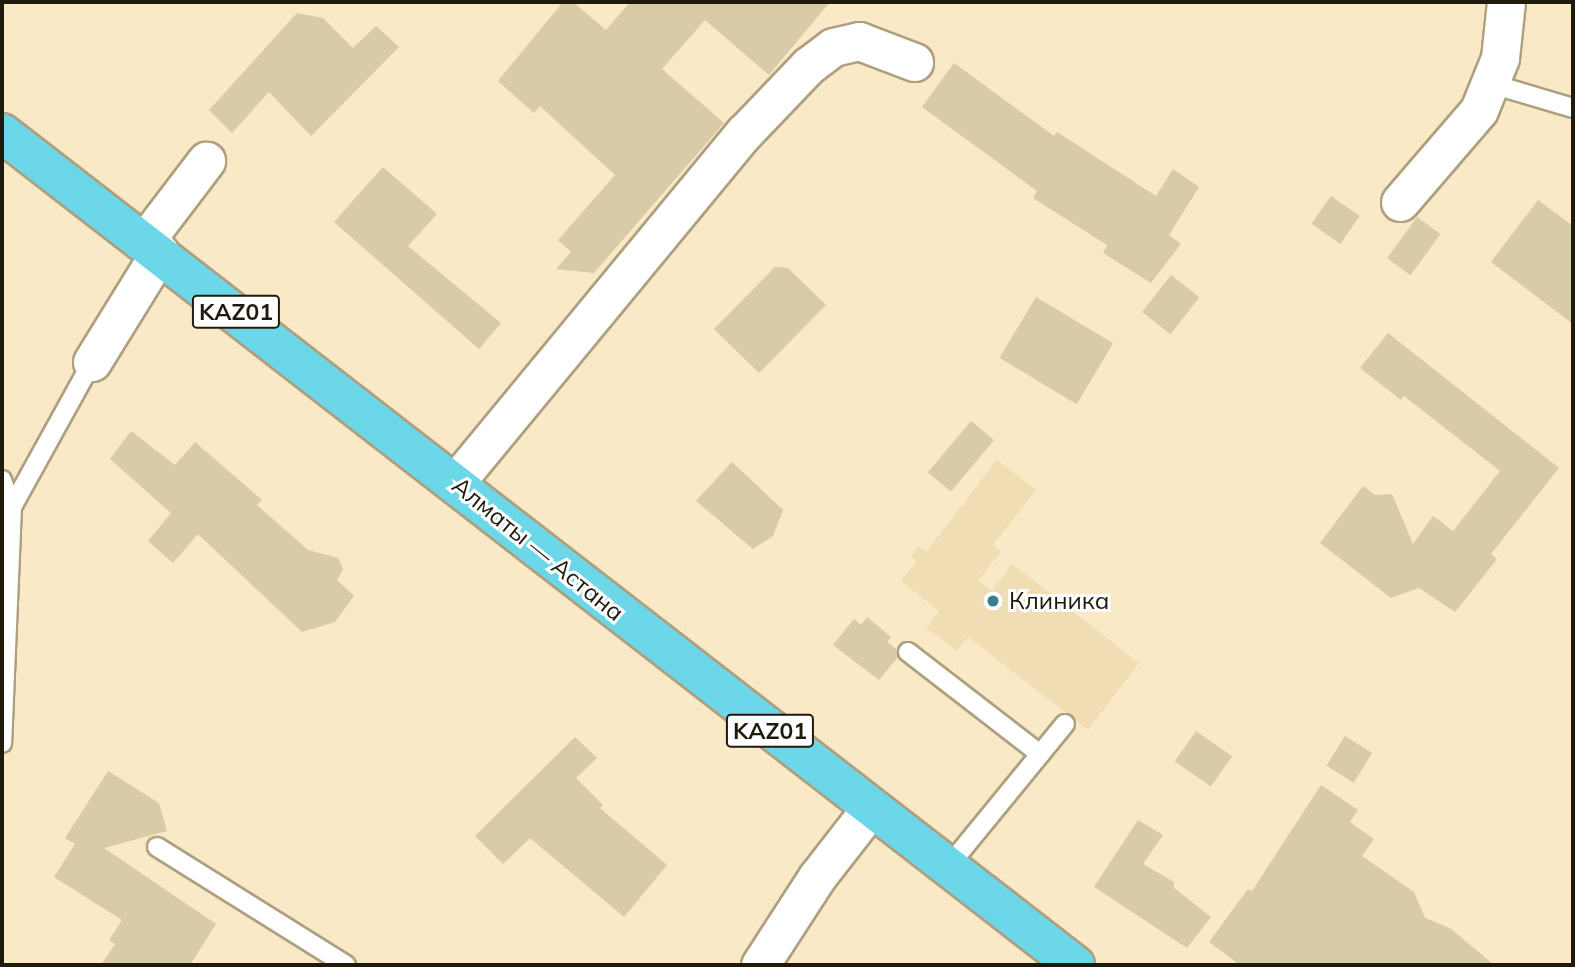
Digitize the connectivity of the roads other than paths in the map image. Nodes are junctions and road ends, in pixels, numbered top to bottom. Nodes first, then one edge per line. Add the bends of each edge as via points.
1 (1506, 2) edge
2 (914, 62) dead end
3 (1492, 84) junction
4 (1573, 108) edge
5 (2, 133) edge
6 (206, 160) dead end
7 (1400, 202) dead end
8 (153, 246) junction
9 (92, 362) joint
10 (2, 480) edge
11 (455, 483) junction
12 (12, 507) junction
13 (908, 652) dead end
14 (1065, 724) dead end
15 (2, 743) edge
16 (1040, 754) junction
17 (870, 808) junction
18 (157, 847) dead end
19 (947, 868) junction
20 (346, 965) edge
21 (760, 965) edge
22 (1075, 965) edge

1 - 3 street via 1500,58
2 - 11 street via 859,41 833,47 808,66 744,132
3 - 4 lane
3 - 7 street via 1479,110
5 - 8 highway, Алматы — Астана / KАZ01
6 - 8 street
8 - 9 street
8 - 11 highway, Алматы — Астана / KАZ01
9 - 12 lane
10 - 12 lane
11 - 17 highway, Алматы — Астана / KАZ01
12 - 15 lane
13 - 16 lane
14 - 16 lane
16 - 19 lane
17 - 19 highway, Алматы — Астана / KАZ01
17 - 21 street via 817,877
18 - 20 lane
19 - 22 highway, Алматы — Астана / KАZ01

